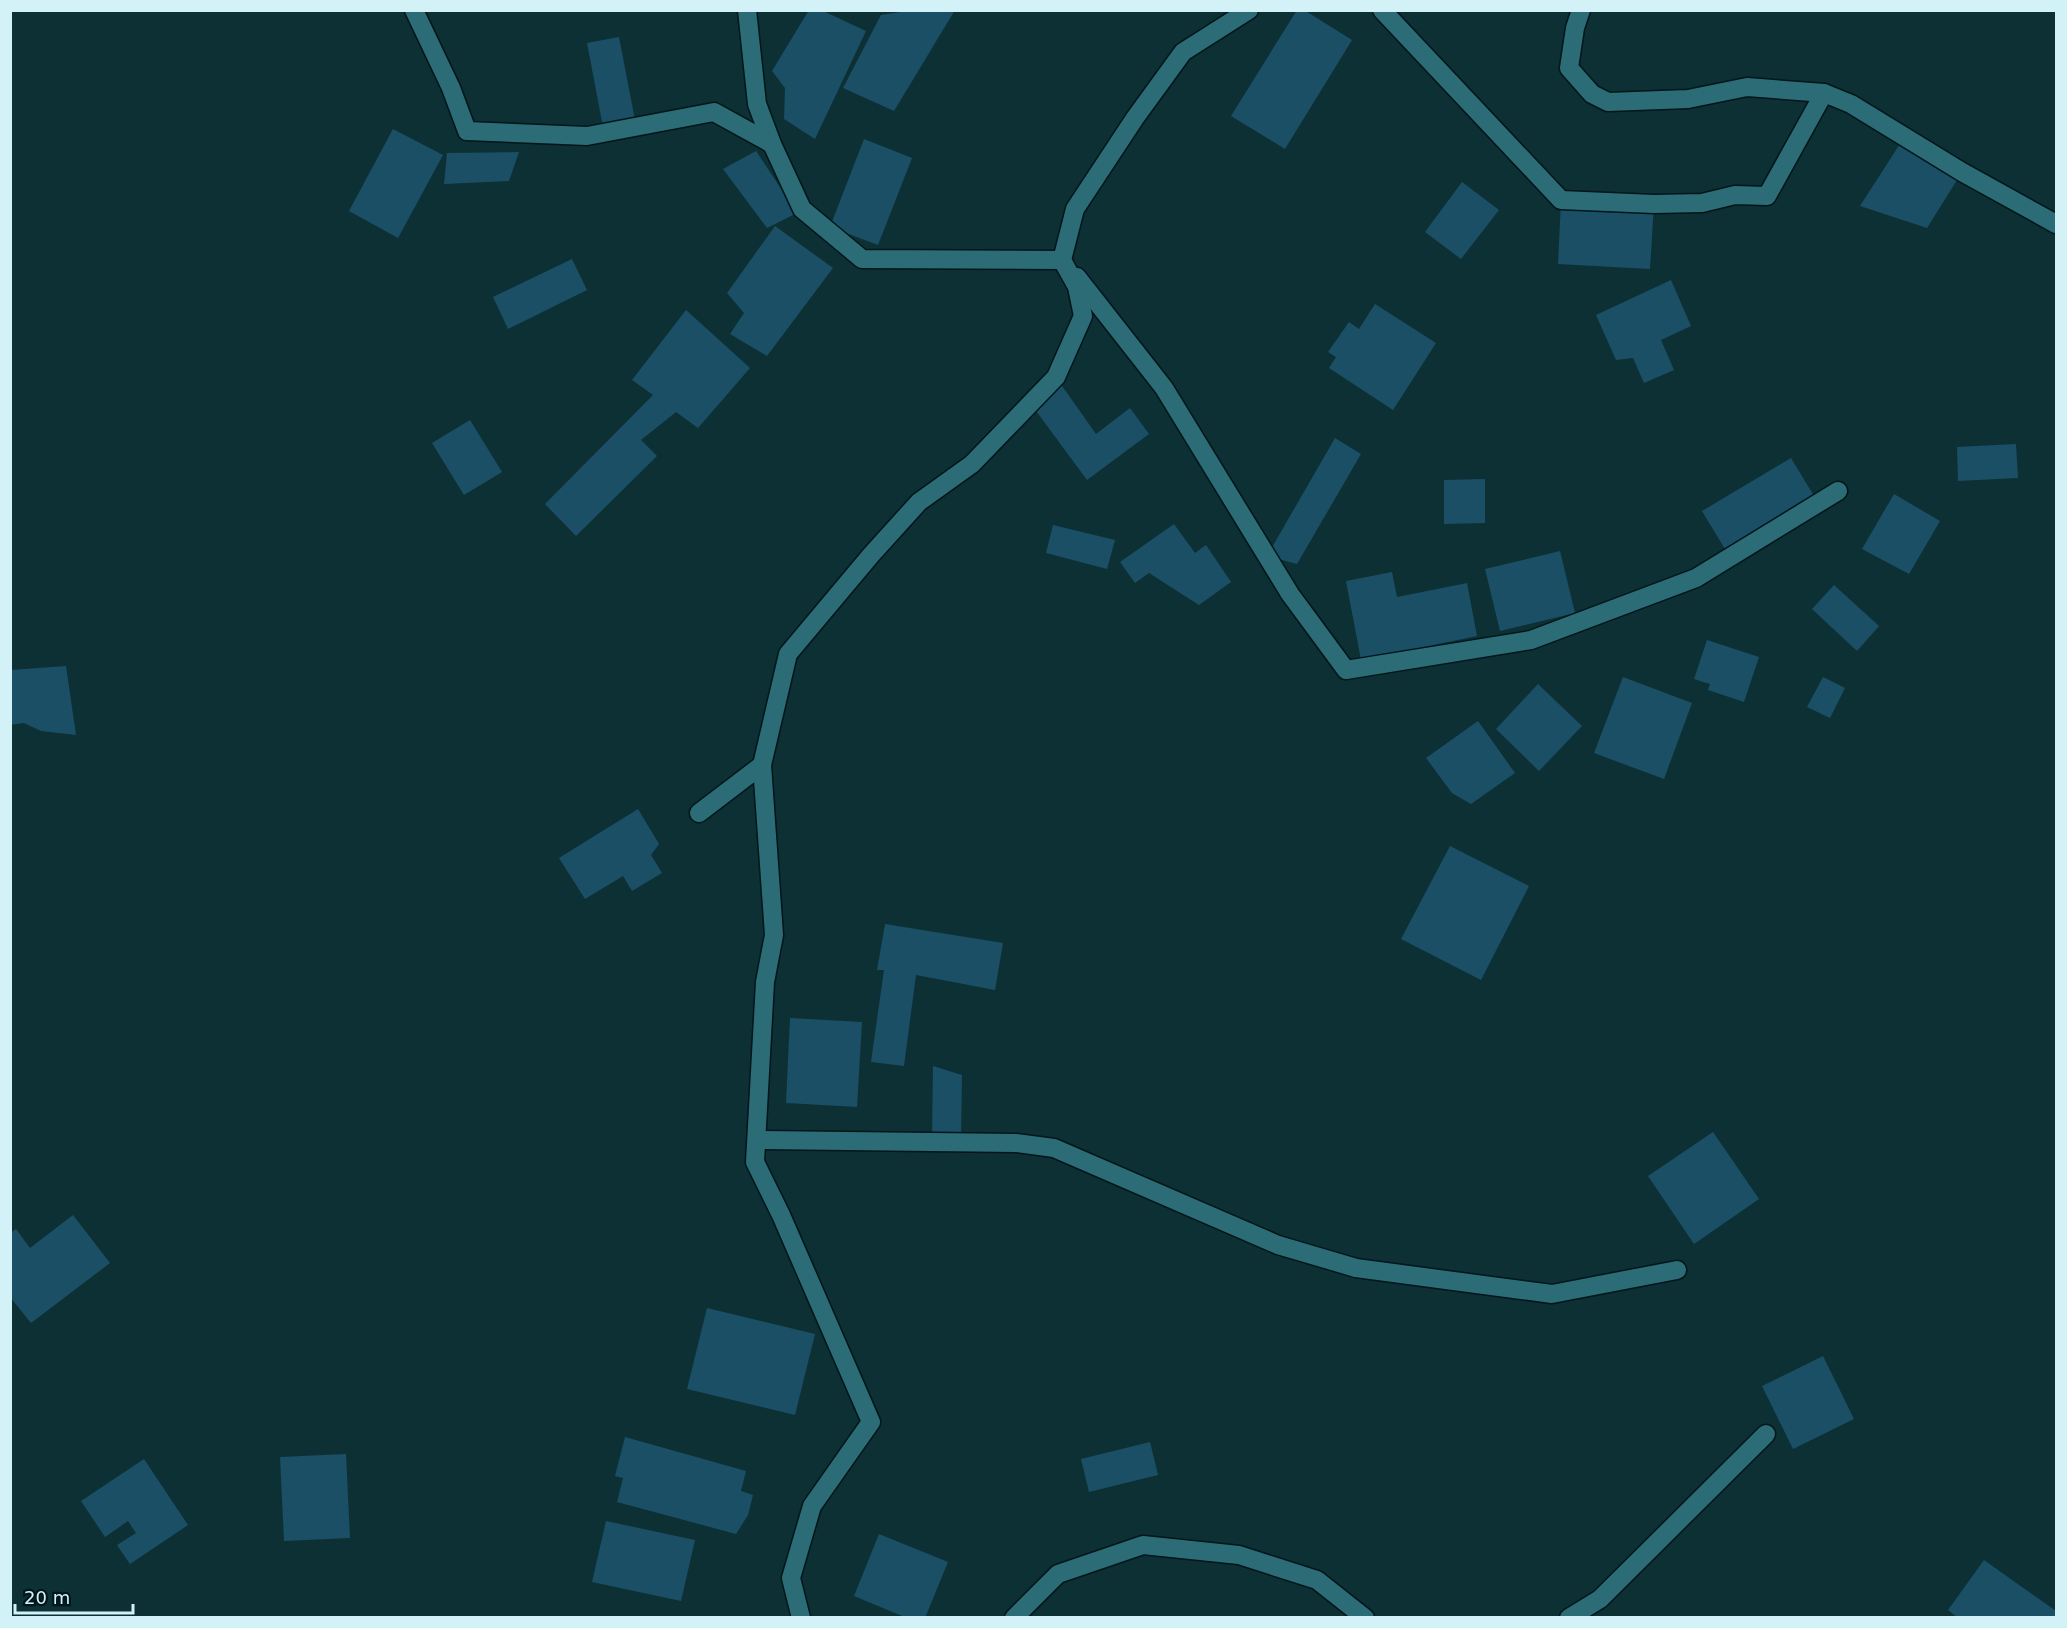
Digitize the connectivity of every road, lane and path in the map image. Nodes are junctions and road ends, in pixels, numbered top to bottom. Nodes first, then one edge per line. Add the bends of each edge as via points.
1 (414, 10) edge
2 (747, 10) edge
3 (1250, 10) edge
4 (1383, 10) edge
5 (1581, 10) edge
6 (1824, 93) junction
7 (772, 144) junction
8 (2056, 224) edge
9 (1062, 260) junction
10 (1838, 491) dead end
11 (762, 765) junction
12 (699, 813) dead end
13 (757, 1140) junction
14 (1677, 1270) dead end
15 (1766, 1434) dead end
16 (801, 1617) edge
17 (1014, 1617) edge
18 (1365, 1617) edge
19 (1569, 1617) edge

1 - 7 street via 467,131 587,136 714,112
2 - 7 street via 757,104
3 - 9 street via 1183,52 1076,209
4 - 6 street via 1561,200 1654,204 1702,203 1735,195 1767,196
5 - 6 street via 1569,68 1592,93 1608,102 1688,99 1747,87
6 - 8 street via 1851,104
7 - 9 street via 802,209 862,260
9 - 10 street via 1164,388 1290,594 1346,670 1531,640 1696,578
9 - 11 street via 1077,287 1083,316 1056,376 972,465 919,502 788,654
11 - 12 street
11 - 13 street via 774,935 765,982
13 - 14 street via 1016,1143 1054,1148 1278,1245 1356,1268 1552,1294
13 - 16 street via 755,1162 871,1422 812,1506 791,1578
15 - 19 street via 1600,1599
17 - 18 street via 1058,1574 1143,1545 1239,1555 1317,1580

